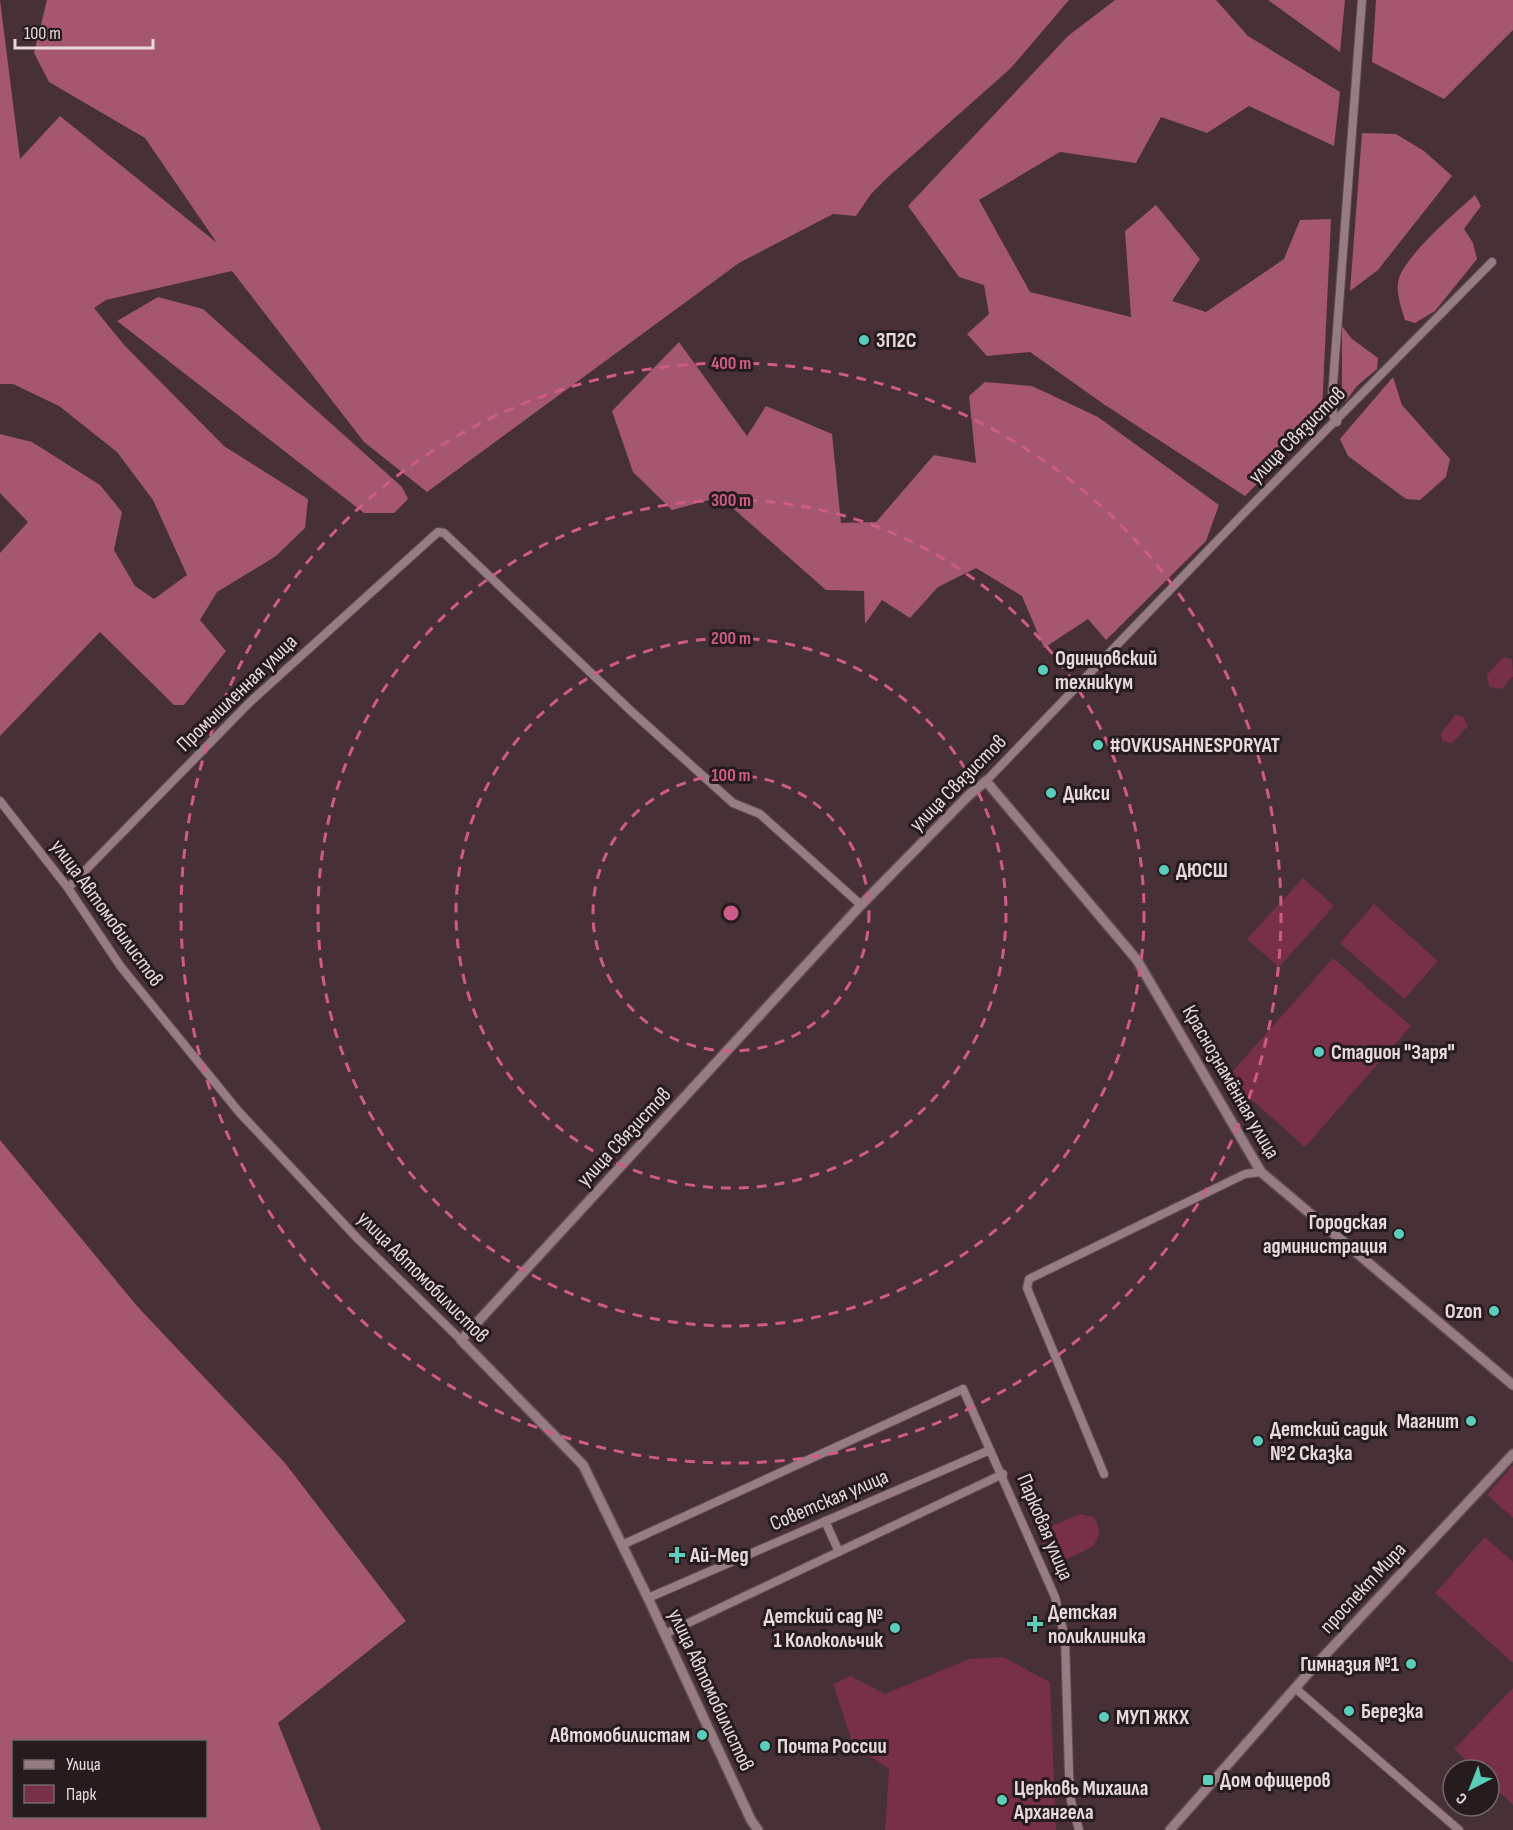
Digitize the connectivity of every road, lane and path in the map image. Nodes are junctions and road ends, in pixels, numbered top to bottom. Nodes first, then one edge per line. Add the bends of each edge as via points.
1 (1362, 0) edge
2 (1492, 262) dead end
3 (1337, 422) junction
4 (986, 781) junction
5 (0, 801) edge
6 (68, 888) junction
7 (861, 905) junction
8 (1261, 1172) junction
9 (461, 1340) junction
10 (1513, 1385) edge
11 (990, 1450) junction
12 (1513, 1454) edge
13 (1003, 1474) junction
14 (1104, 1474) dead end
15 (825, 1521) junction
16 (622, 1545) junction
17 (838, 1552) junction
18 (648, 1598) junction
19 (665, 1634) junction
20 (1295, 1688) junction
21 (750, 1825) edge
22 (758, 1830) edge
23 (1079, 1830) edge
24 (1170, 1830) edge
25 (1459, 1830) edge

1 - 3 street via 1332,397
2 - 3 street, улица Связистов
3 - 4 street, улица Связистов
4 - 7 street, улица Связистов
4 - 8 street, Краснознамённая улица via 1137,960
5 - 6 street, улица Автомобилистов
6 - 7 street, Промышленная улица via 250,702 438,532 444,533 733,803 760,814
6 - 9 street, улица Автомобилистов via 121,967 239,1112 357,1238
7 - 9 street, улица Связистов
8 - 10 street, Краснознамённая улица
8 - 14 street via 1245,1174 1029,1279 1027,1288
9 - 16 street, улица Автомобилистов via 580,1460
11 - 13 street, Парковая улица
11 - 15 street, Советская улица
11 - 16 street, Парковая улица via 963,1389
12 - 20 street, проспект Мира
13 - 17 street
13 - 23 street, Парковая улица via 1055,1597 1065,1638 1069,1774
15 - 17 street
15 - 18 street, Советская улица
16 - 18 street, улица Автомобилистов
17 - 19 street
18 - 19 street, улица Автомобилистов
19 - 21 street, улица Автомобилистов
20 - 24 street, проспект Мира
20 - 25 street
21 - 22 street, улица Автомобилистов

